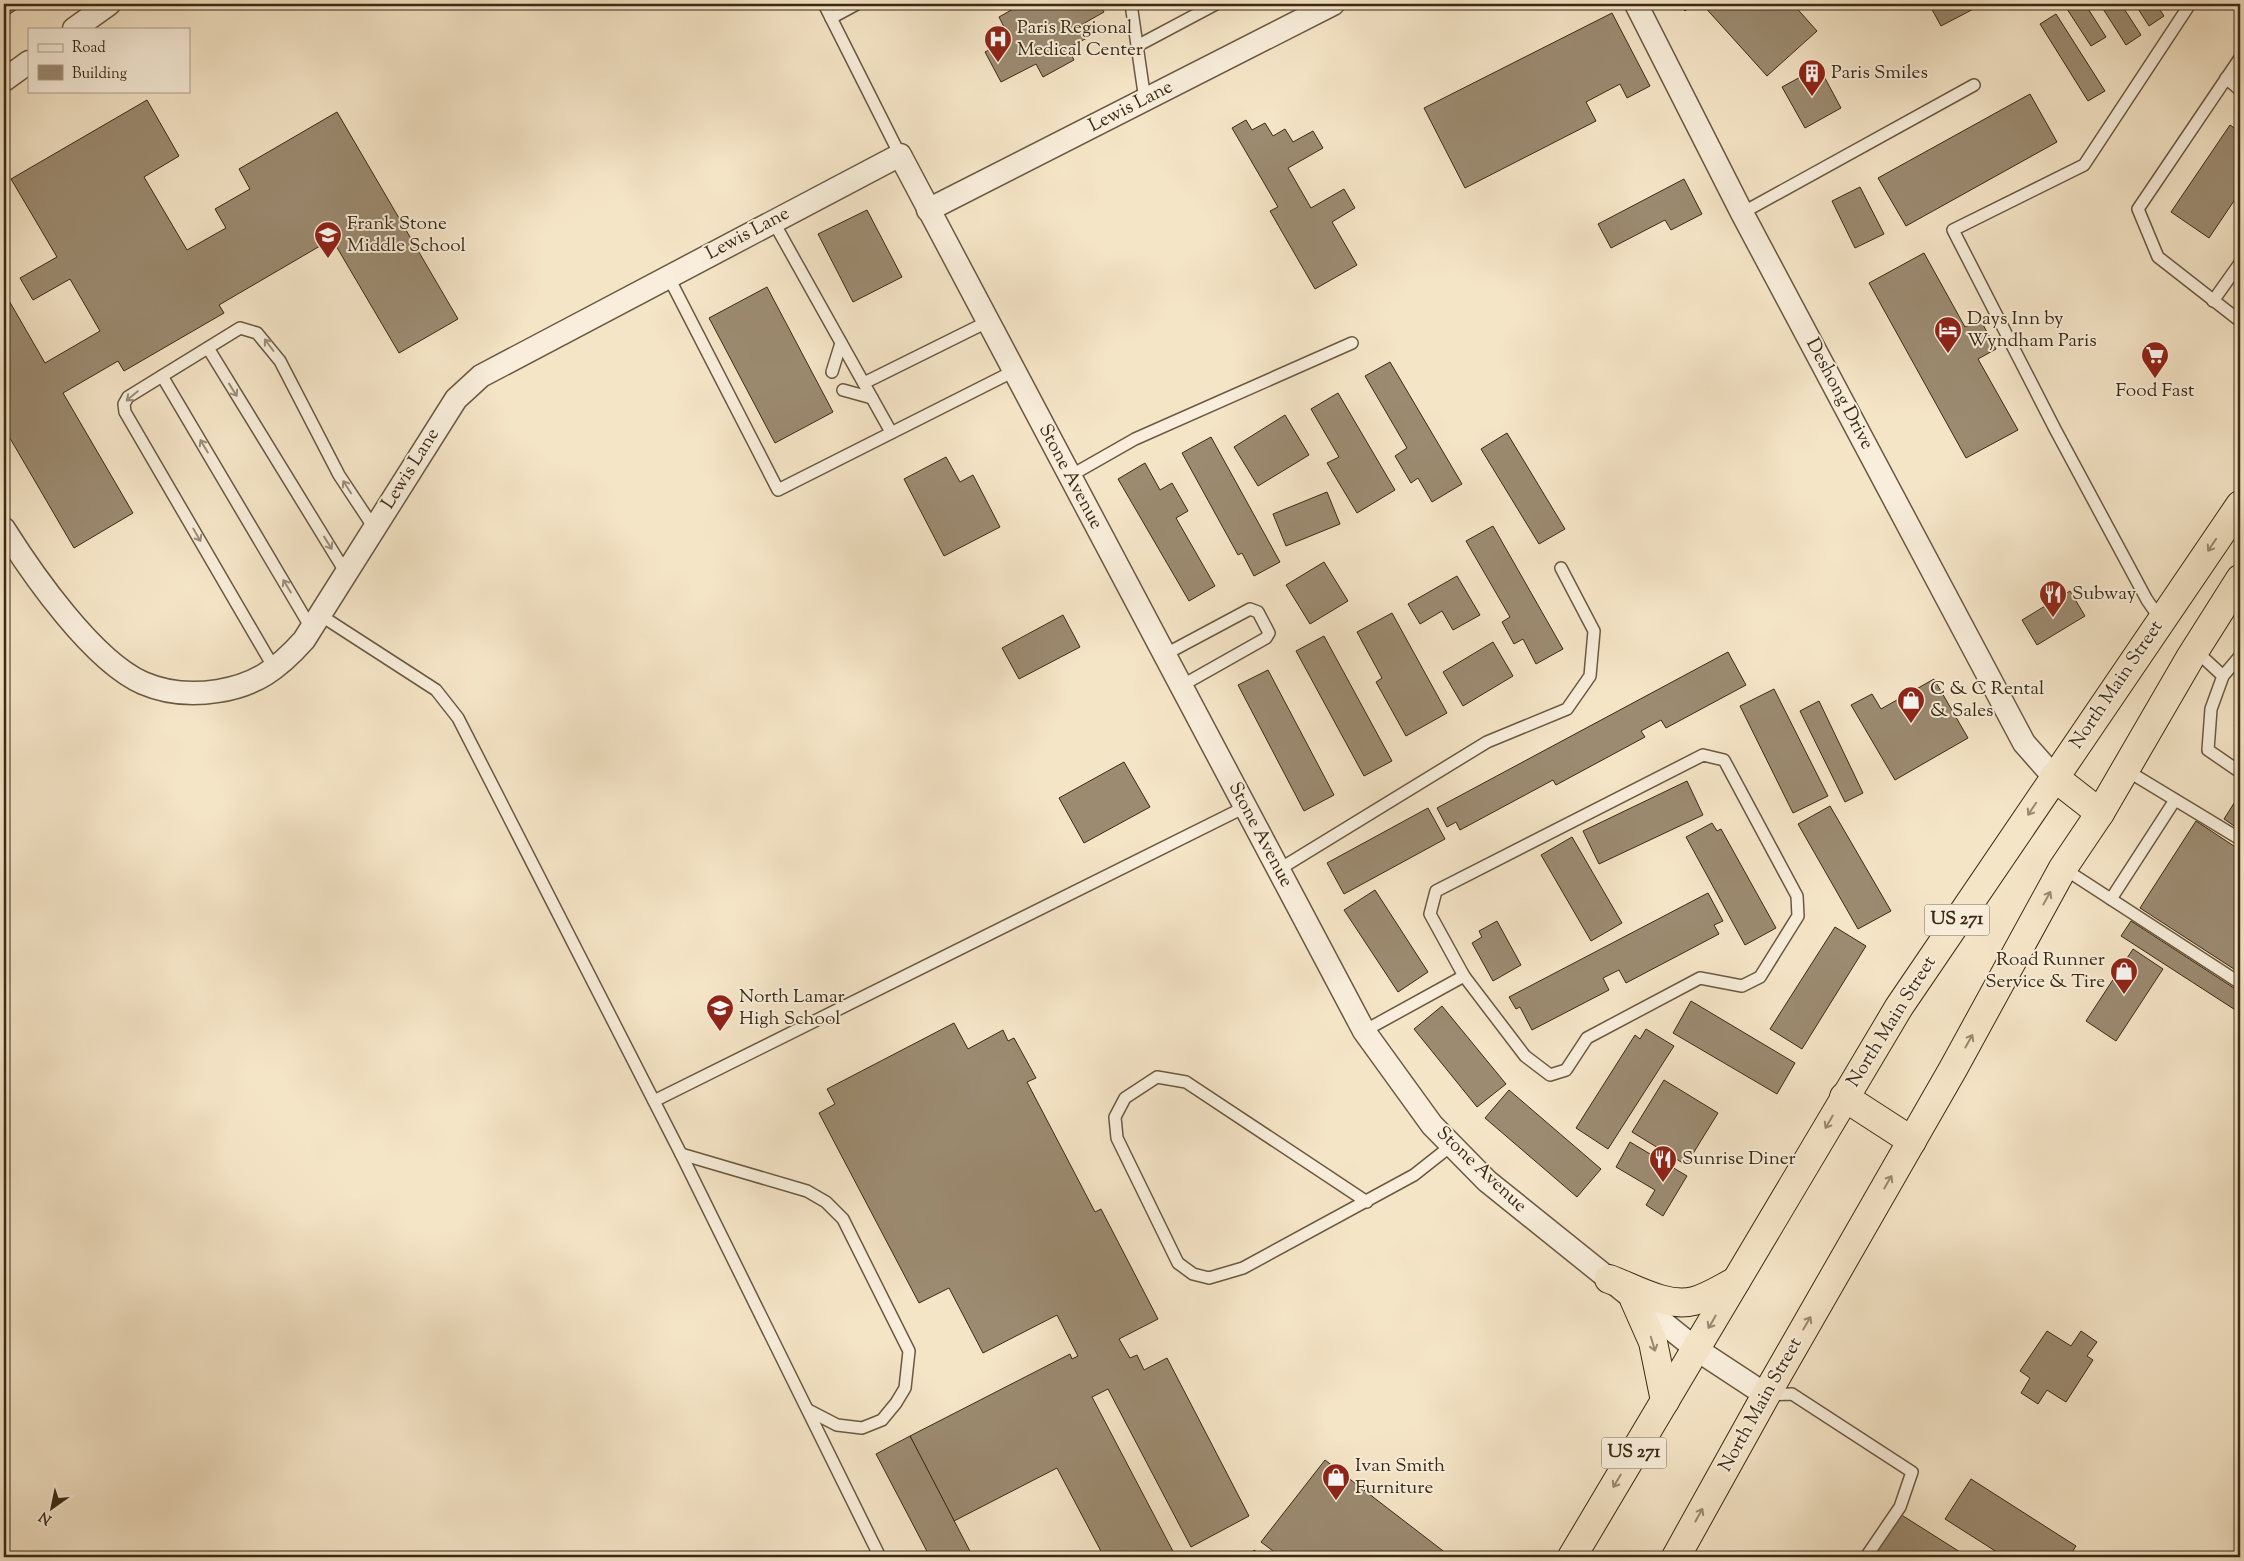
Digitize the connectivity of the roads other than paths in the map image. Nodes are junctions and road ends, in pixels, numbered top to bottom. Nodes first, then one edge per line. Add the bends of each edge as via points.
1 (109, 4) edge
2 (824, 4) edge
3 (857, 4) edge
4 (1131, 4) edge
5 (1216, 4) edge
6 (1333, 4) edge
7 (1636, 4) edge
8 (2190, 4) edge
9 (831, 18) junction
10 (75, 28) edge
11 (1137, 46) junction
12 (2240, 58) edge
13 (28, 63) edge
14 (2226, 78) junction
15 (4, 80) edge
16 (1974, 85) dead end
17 (2240, 90) edge
18 (1145, 100) junction
19 (900, 155) junction
20 (928, 210) junction
21 (1742, 212) junction
22 (773, 221) junction
23 (2240, 264) edge
24 (668, 276) junction
25 (2213, 301) junction
26 (2240, 321) edge
27 (988, 322) junction
28 (841, 343) junction
29 (1352, 343) dead end
30 (208, 348) junction
31 (1014, 371) junction
32 (832, 372) dead end
33 (162, 376) junction
34 (864, 383) junction
35 (843, 390) dead end
36 (872, 398) junction
37 (891, 432) junction
38 (1070, 476) junction
39 (2240, 505) edge
40 (374, 528) junction
41 (4, 529) edge
42 (1561, 568) dead end
43 (346, 573) junction
44 (2240, 579) edge
45 (2161, 620) junction
46 (316, 621) junction
47 (2195, 650) junction
48 (1164, 655) junction
49 (2240, 656) edge
50 (274, 668) junction
51 (2223, 676) junction
52 (1181, 686) junction
53 (2126, 770) junction
54 (2240, 772) edge
55 (2054, 777) junction
56 (2175, 800) junction
57 (1245, 807) junction
58 (2100, 813) junction
59 (2240, 839) edge
60 (2063, 868) junction
61 (1278, 870) junction
62 (2111, 899) junction
63 (1464, 976) junction
64 (2240, 983) edge
65 (1364, 1031) junction
66 (1844, 1097) junction
67 (654, 1101) junction
68 (1912, 1141) junction
69 (1452, 1146) junction
70 (681, 1154) junction
71 (1367, 1202) junction
72 (1609, 1279) junction
73 (1736, 1281) junction
74 (1634, 1299) junction
75 (1696, 1349) junction
76 (1766, 1395) junction
77 (1665, 1401) junction
78 (808, 1410) junction
79 (880, 1557) edge
80 (1572, 1557) edge
81 (1676, 1557) edge
82 (1866, 1557) edge

1 - 10 street
2 - 9 lane
3 - 9 lane
4 - 11 lane
5 - 11 lane
6 - 18 street, Lewis Lane
7 - 21 street, Deshong Drive
8 - 45 lane via 2084,165 1953,230 2060,437 2147,600
9 - 19 lane
11 - 18 lane
12 - 14 lane
13 - 15 street
14 - 17 lane
14 - 25 lane via 2138,209 2158,256
16 - 21 lane
18 - 20 street, Lewis Lane
19 - 20 street, Stone Avenue
19 - 22 street, Lewis Lane
20 - 27 street, Stone Avenue
21 - 55 street, Deshong Drive via 2024,744
22 - 24 street, Lewis Lane
22 - 28 lane
23 - 25 lane
24 - 37 lane via 778,490
24 - 40 street, Lewis Lane via 480,376 456,398
25 - 26 lane
27 - 31 street, Stone Avenue
27 - 34 lane
28 - 32 lane
28 - 34 lane
29 - 38 lane via 1135,439
30 - 33 lane
40 -> 30 lane via 339,474 280,361 263,338 251,330 240,328
30 -> 43 lane
31 - 37 lane
31 - 38 street, Stone Avenue
46 -> 33 lane
33 -> 50 lane via 128,397 124,404 125,412
34 - 36 lane
35 - 36 lane
36 - 37 lane
38 - 48 street, Stone Avenue
39 -> 45 highway, North Main Street / US 271
40 - 43 street, Lewis Lane
41 - 50 street, Lewis Lane via 79,631 111,662 142,683 174,692 206,693 236,688 261,679
42 - 61 lane via 1594,631 1590,676 1567,709 1487,742
43 - 46 street, Lewis Lane
44 - 47 highway, North Main Street
45 - 55 highway, North Main Street / US 271
46 - 50 street, Lewis Lane via 288,658
46 - 67 lane via 436,690 458,718
47 - 51 lane
47 - 53 highway, North Main Street
48 - 52 street, Stone Avenue
48 - 52 lane via 1250,609 1258,612 1268,633 1266,638
49 - 51 lane
51 - 54 lane via 2211,709 2208,750
52 - 57 street, Stone Avenue
53 - 56 lane
53 - 58 highway, North Main Street
55 - 58 highway
55 -> 66 highway, North Main Street / US 271 via 1899,1007
56 - 59 lane
56 - 62 lane
57 - 61 street, Stone Avenue
57 - 67 lane
58 - 60 highway, North Main Street
60 - 62 lane
68 -> 60 highway, North Main Street
61 - 65 street, Stone Avenue
62 - 64 lane
63 - 63 lane via 1525,1056 1550,1075 1566,1070 1588,1038 1700,978 1742,986 1760,977 1798,916 1797,896 1724,760 1704,754 1436,891 1430,914
63 - 65 lane
65 - 69 street, Stone Avenue via 1432,1125
66 - 68 highway
66 -> 73 highway, North Main Street / US 271
67 - 70 lane
76 -> 68 highway, North Main Street
69 - 71 lane via 1414,1175
69 - 72 street, Stone Avenue via 1487,1181
70 - 78 lane
70 - 78 lane via 807,1191 826,1202 843,1219 909,1351 905,1388 882,1420 862,1428 836,1425
71 - 71 lane via 1243,1268 1209,1278 1193,1274 1178,1263 1117,1138 1115,1117 1125,1098 1157,1077 1186,1082
72 - 73 highway via 1661,1299 1679,1302 1692,1301
72 - 74 street, Stone Avenue
73 -> 75 highway, North Main Street / US 271
74 - 75 street, Stone Avenue
74 -> 77 highway via 1653,1342
75 - 76 street, Stone Avenue
75 - 77 highway, North Main Street / US 271
81 -> 76 highway, North Main Street
76 - 82 lane via 1792,1394 1912,1472 1900,1507
77 -> 80 highway, North Main Street / US 271
78 - 79 lane

